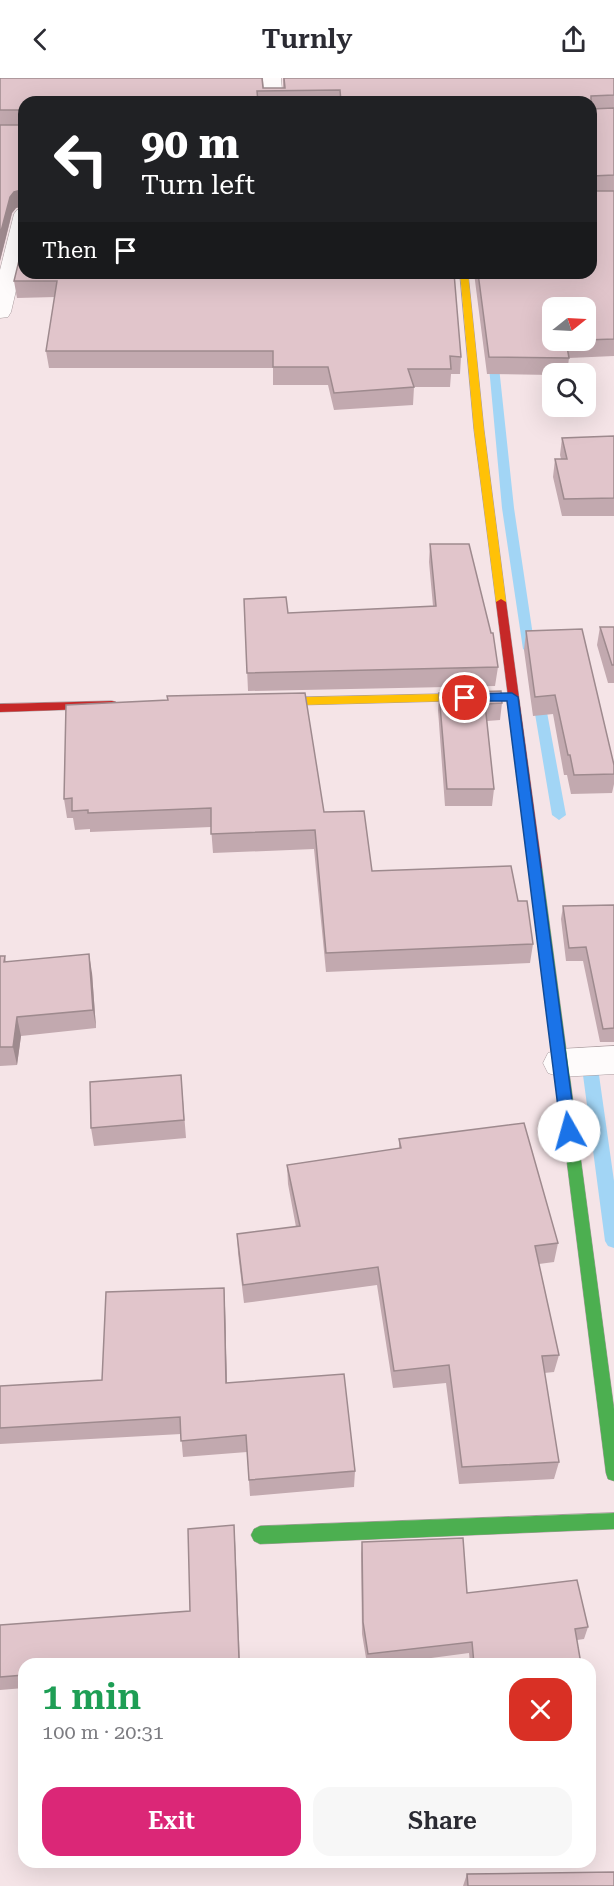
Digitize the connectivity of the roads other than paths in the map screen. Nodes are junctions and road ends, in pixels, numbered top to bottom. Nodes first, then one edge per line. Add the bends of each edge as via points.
1 (272, 78) edge
2 (274, 96) edge
3 (18, 216) edge
4 (465, 279) edge
5 (0, 312) edge
6 (512, 697) junction
7 (253, 702) edge
8 (126, 705) edge
9 (0, 708) edge
10 (614, 1060) edge
11 (560, 1062) junction
12 (614, 1473) edge
13 (614, 1521) edge
14 (260, 1535) dead end

1 - 2 street
3 - 5 street
4 - 6 street
6 - 7 street
6 - 11 street
8 - 9 street
10 - 11 street
11 - 12 street
13 - 14 street

